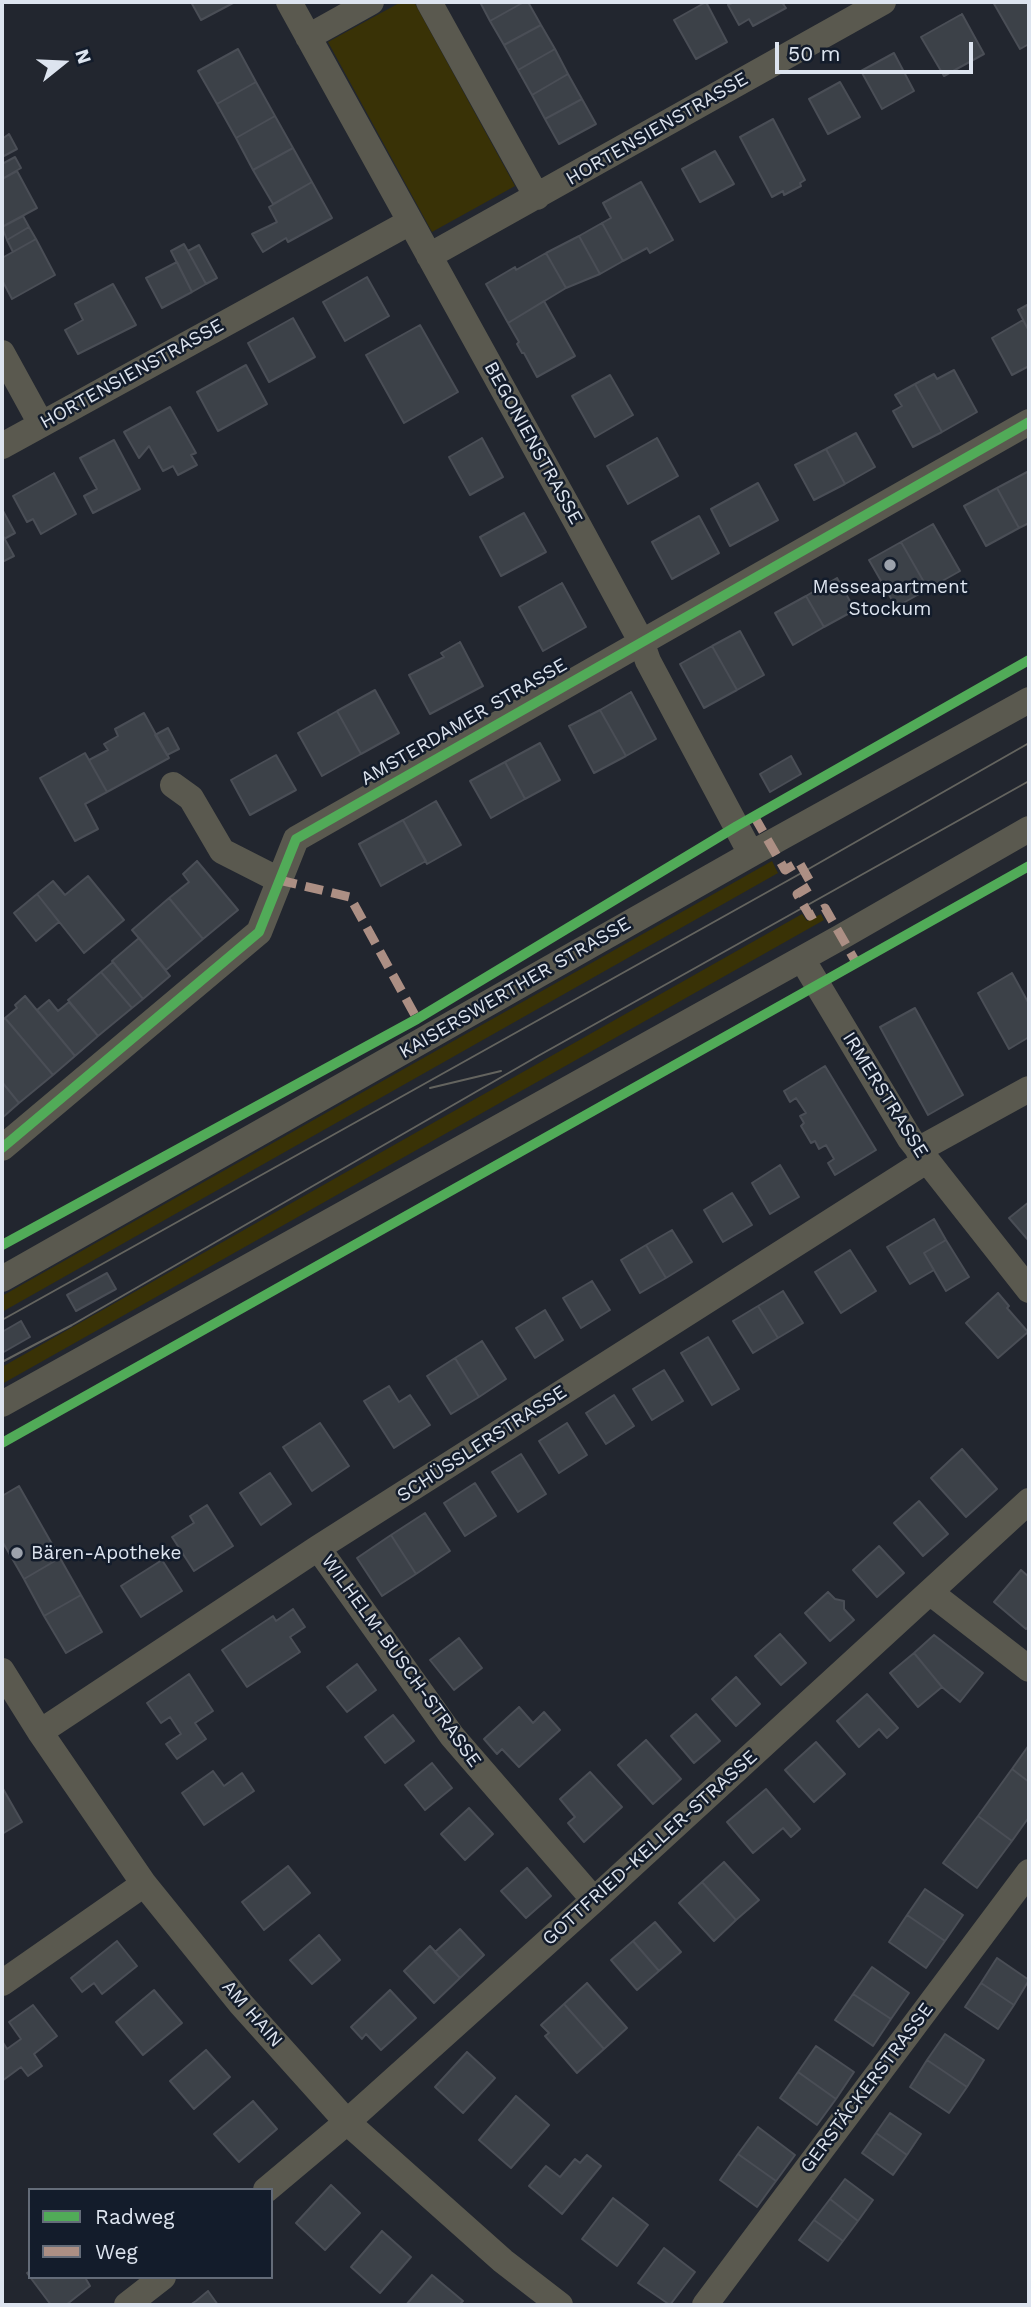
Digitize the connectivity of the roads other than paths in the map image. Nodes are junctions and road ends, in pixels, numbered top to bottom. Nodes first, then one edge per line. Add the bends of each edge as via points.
1 (289, 2) edge
2 (371, 2) edge
3 (429, 2) edge
4 (883, 2) edge
5 (843, 11) edge
6 (308, 37) junction
7 (537, 197) junction
8 (410, 222) junction
9 (429, 256) junction
10 (2, 353) edge
11 (1029, 422) edge
12 (41, 424) junction
13 (2, 446) edge
14 (640, 641) junction
15 (1029, 700) edge
16 (173, 785) dead end
17 (1029, 829) edge
18 (751, 854) junction
19 (279, 880) junction
20 (802, 959) junction
21 (1029, 1089) edge
22 (2, 1148) edge
23 (922, 1156) junction
24 (2, 1279) edge
25 (1029, 1290) edge
26 (2, 1404) edge
27 (1029, 1501) edge
28 (318, 1548) junction
29 (930, 1593) junction
30 (1029, 1670) edge
31 (2, 1671) edge
32 (40, 1732) junction
33 (1029, 1872) edge
34 (144, 1884) junction
35 (594, 1900) junction
36 (2, 1983) edge
37 (347, 2122) junction
38 (268, 2188) edge
39 (160, 2279) edge
40 (127, 2305) edge
41 (560, 2305) edge
42 (705, 2305) edge

1 - 6 street, BEGONIENSTRASSE
2 - 6 street
3 - 7 street
4 - 5 street, HORTENSIENSTRASSE
5 - 7 street, HORTENSIENSTRASSE
6 - 8 street, BEGONIENSTRASSE
7 - 9 street, HORTENSIENSTRASSE
8 - 9 street, BEGONIENSTRASSE
8 - 12 street, HORTENSIENSTRASSE
9 - 14 street, BEGONIENSTRASSE
10 - 12 street
11 - 14 street, AMSTERDAMER STRASSE
12 - 13 street, HORTENSIENSTRASSE
14 - 18 street, BEGONIENSTRASSE
14 - 19 street, AMSTERDAMER STRASSE via 296,839
15 - 18 street, KAISERSWERTHER STRASSE
16 - 19 street via 191,798 222,851
17 - 20 street
18 - 24 street, KAISERSWERTHER STRASSE
19 - 22 street, AMSTERDAMER STRASSE via 259,932
20 - 23 street, IRMERSTRASSE
20 - 26 street
21 - 23 street, SCHÜSSLERSTRASSE
23 - 25 street, IRMERSTRASSE
23 - 28 street, SCHÜSSLERSTRASSE
27 - 29 street, GOTTFRIED-KELLER-STRASSE
28 - 32 street, SCHÜSSLERSTRASSE
28 - 35 street, WILHELM-BUSCH-STRASSE via 452,1737
29 - 30 street
29 - 35 street, GOTTFRIED-KELLER-STRASSE
31 - 32 street, AM HAIN
32 - 34 street, AM HAIN
33 - 42 street, GERSTÄCKERSTRASSE
34 - 36 street
34 - 37 street, AM HAIN via 241,2004
35 - 37 street, GOTTFRIED-KELLER-STRASSE
37 - 38 street, GOTTFRIED-KELLER-STRASSE
37 - 41 street, AM HAIN via 503,2261
39 - 40 street

